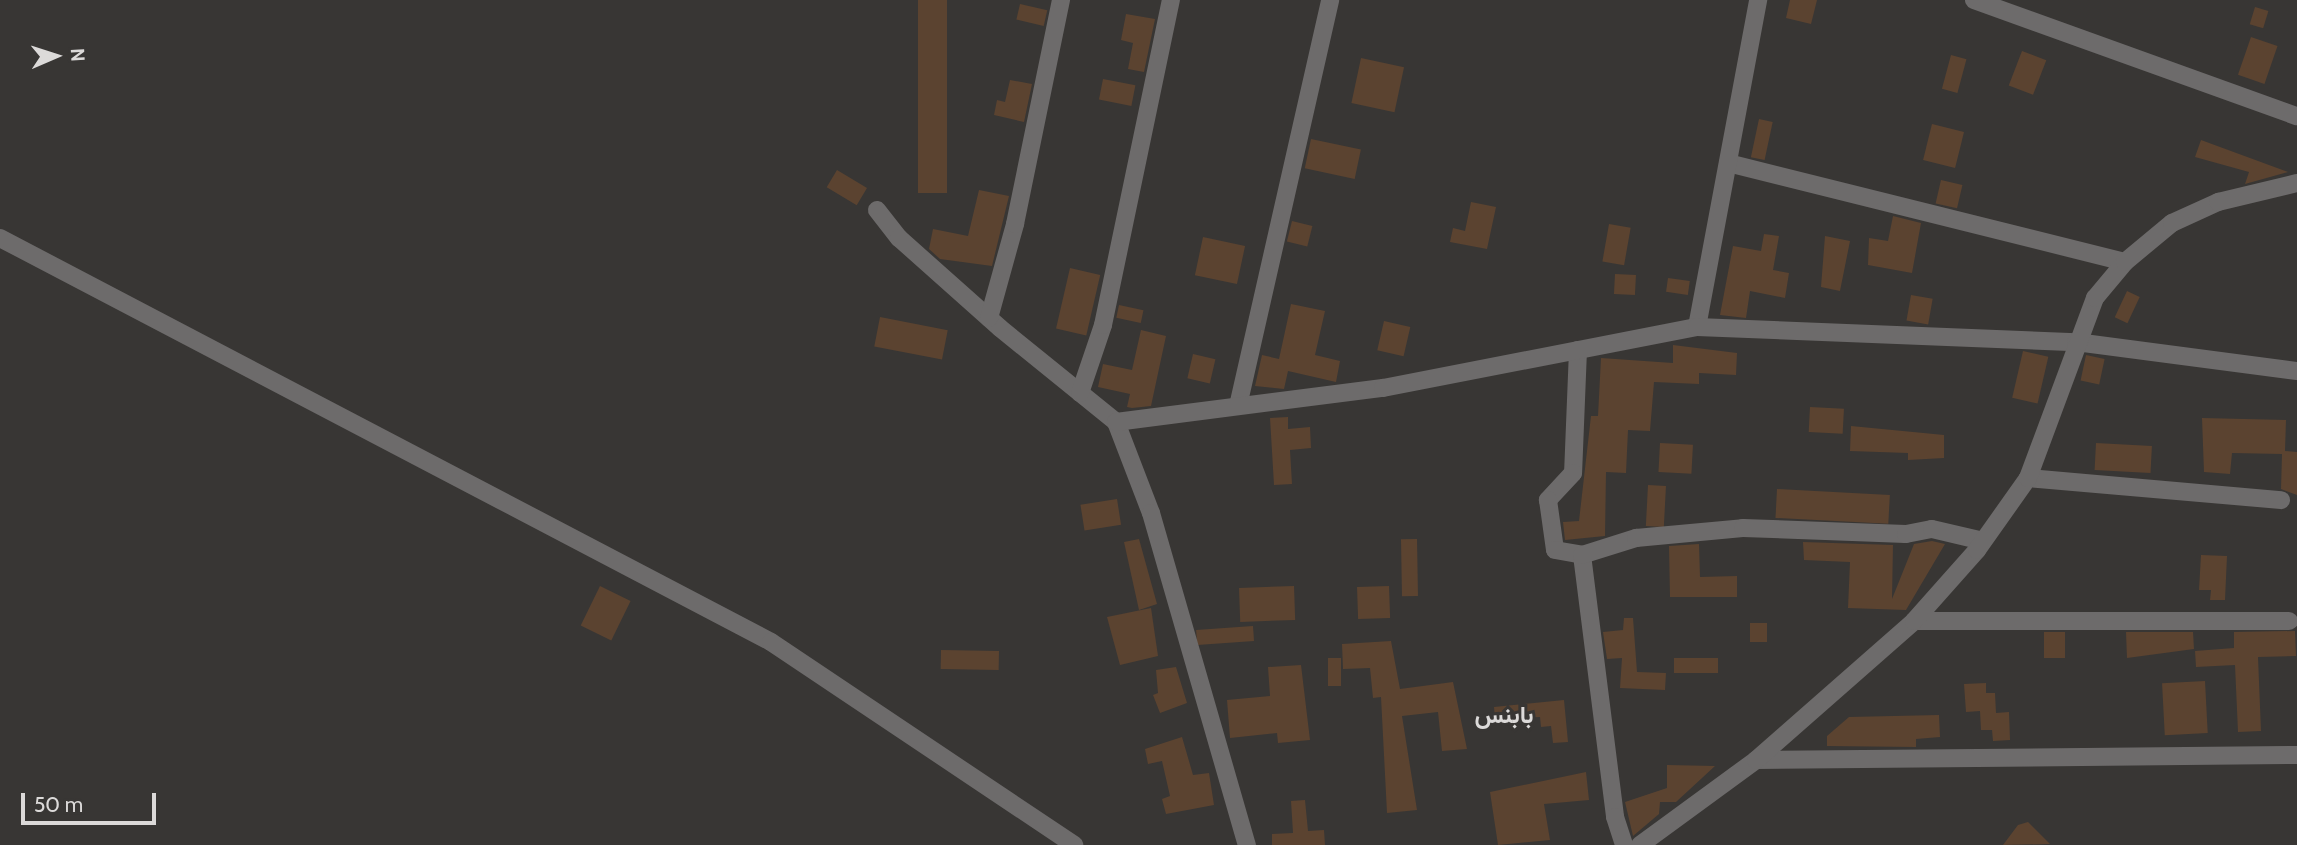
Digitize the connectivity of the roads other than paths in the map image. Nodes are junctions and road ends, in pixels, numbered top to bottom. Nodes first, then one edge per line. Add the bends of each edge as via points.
1 (1061, 0) edge
2 (1171, 0) edge
3 (1331, 0) edge
4 (1758, 0) edge
5 (1974, 0) edge
6 (2297, 116) edge
7 (1728, 163) junction
8 (2297, 183) edge
9 (877, 210) dead end
10 (0, 238) edge
11 (2124, 262) junction
12 (989, 318) junction
13 (1697, 327) junction
14 (2076, 342) junction
15 (1578, 351) junction
16 (2297, 371) edge
17 (1080, 393) junction
18 (1238, 405) junction
19 (1116, 422) junction
20 (2028, 478) junction
21 (2281, 500) dead end
22 (1983, 541) junction
23 (1582, 555) junction
24 (1914, 621) junction
25 (2289, 621) dead end
26 (2297, 755) edge
27 (1756, 760) junction
28 (1074, 845) edge
29 (1247, 845) edge
30 (1624, 845) edge
31 (1640, 845) edge

1 - 12 street via 1015,225
2 - 17 street via 1103,325
3 - 18 street
4 - 7 street
5 - 6 street
7 - 11 street
7 - 13 street
8 - 11 street via 2207,207 2172,223
9 - 12 street via 899,238
10 - 28 street via 771,642
11 - 14 street via 2095,299
12 - 17 street
13 - 14 street
13 - 15 street
14 - 16 street
14 - 20 street
15 - 18 street via 1383,388
15 - 23 street via 1573,473 1548,500 1555,550
17 - 19 street
18 - 19 street
19 - 29 street via 1150,513
20 - 21 street
20 - 22 street
22 - 23 street via 1932,529 1906,534 1743,528 1636,538
22 - 24 street
23 - 30 street
24 - 25 street
24 - 27 street
26 - 27 street
27 - 31 street

